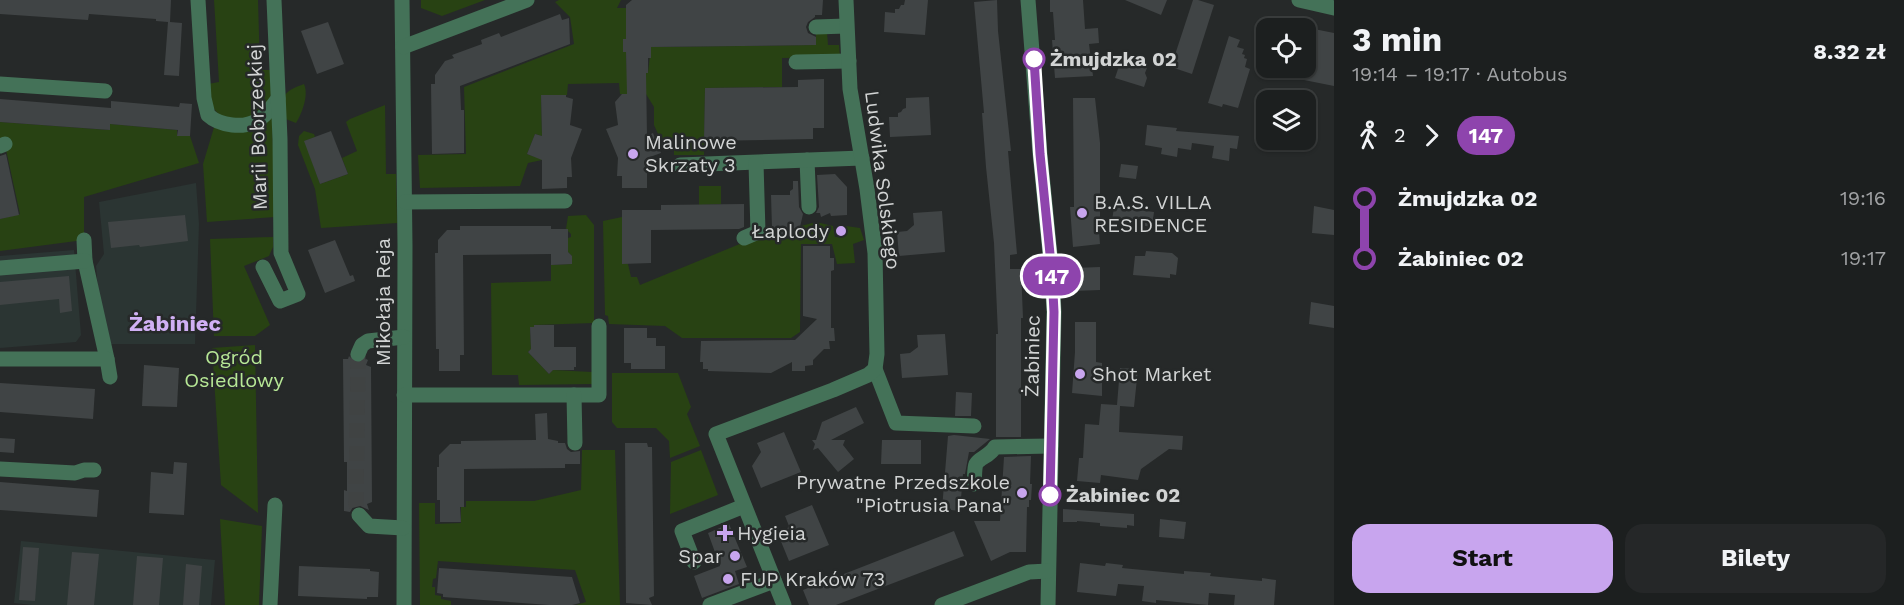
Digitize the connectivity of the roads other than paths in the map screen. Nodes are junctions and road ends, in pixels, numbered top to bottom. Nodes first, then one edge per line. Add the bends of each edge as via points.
1 (198, 0) edge
2 (274, 0) edge
3 (402, 0) edge
4 (527, 0) edge
5 (846, 0) edge
6 (1028, 0) edge
7 (1299, 0) edge
8 (1334, 8) edge
9 (846, 26) junction
10 (816, 27) dead end
11 (403, 48) junction
12 (849, 61) junction
13 (796, 62) dead end
14 (0, 84) edge
15 (105, 91) dead end
16 (278, 99) junction
17 (862, 158) junction
18 (807, 160) junction
19 (756, 163) junction
20 (680, 165) dead end
21 (565, 201) dead end
22 (405, 202) junction
23 (809, 207) dead end
24 (744, 238) dead end
25 (84, 240) dead end
26 (85, 261) junction
27 (263, 267) dead end
28 (0, 268) edge
29 (599, 326) dead end
30 (404, 337) junction
31 (358, 354) dead end
32 (0, 359) edge
33 (107, 359) junction
34 (875, 369) junction
35 (110, 377) dead end
36 (574, 394) junction
37 (404, 395) junction
38 (974, 426) dead end
39 (575, 443) dead end
40 (1051, 446) junction
41 (0, 469) edge
42 (94, 471) dead end
43 (974, 484) dead end
44 (275, 505) dead end
45 (744, 506) junction
46 (359, 515) dead end
47 (403, 528) junction
48 (694, 562) dead end
49 (1048, 571) junction
50 (774, 581) junction
51 (270, 605) edge
52 (404, 605) edge
53 (710, 605) edge
54 (784, 605) edge
55 (942, 605) edge
56 (1048, 605) edge

1 - 16 street via 208,115 221,123 254,123
2 - 16 street, Marii Bobrzeckiej
3 - 11 street, Mikołaja Reja
4 - 11 street
5 - 9 street, Ludwika Solskiego
6 - 40 street, Żabiniec via 1052,274
7 - 8 street
9 - 10 street
9 - 12 street, Ludwika Solskiego
11 - 22 street, Mikołaja Reja
12 - 13 street
12 - 17 street, Ludwika Solskiego
14 - 15 street
16 - 27 street, Marii Bobrzeckiej via 281,253 298,294 280,301
17 - 18 street
17 - 34 street, Ludwika Solskiego via 875,253
18 - 19 street
18 - 23 street
19 - 20 street
19 - 24 street via 758,232
21 - 22 street
22 - 30 street, Mikołaja Reja
25 - 26 street
26 - 28 street
26 - 33 street
29 - 36 street via 599,394
30 - 31 street via 368,341
30 - 37 street, Mikołaja Reja
32 - 33 street
33 - 35 street
34 - 38 street via 896,423
34 - 45 street via 833,390 716,434
36 - 37 street
36 - 39 street
37 - 47 street, Mikołaja Reja
40 - 43 street via 995,447 991,454 978,460
40 - 49 street, Żabiniec
41 - 42 street
44 - 51 street
45 - 48 street via 682,531
45 - 50 street
46 - 47 street via 369,526
47 - 52 street, Mikołaja Reja
49 - 55 street via 1029,572
49 - 56 street, Żabiniec
50 - 53 street
50 - 54 street

